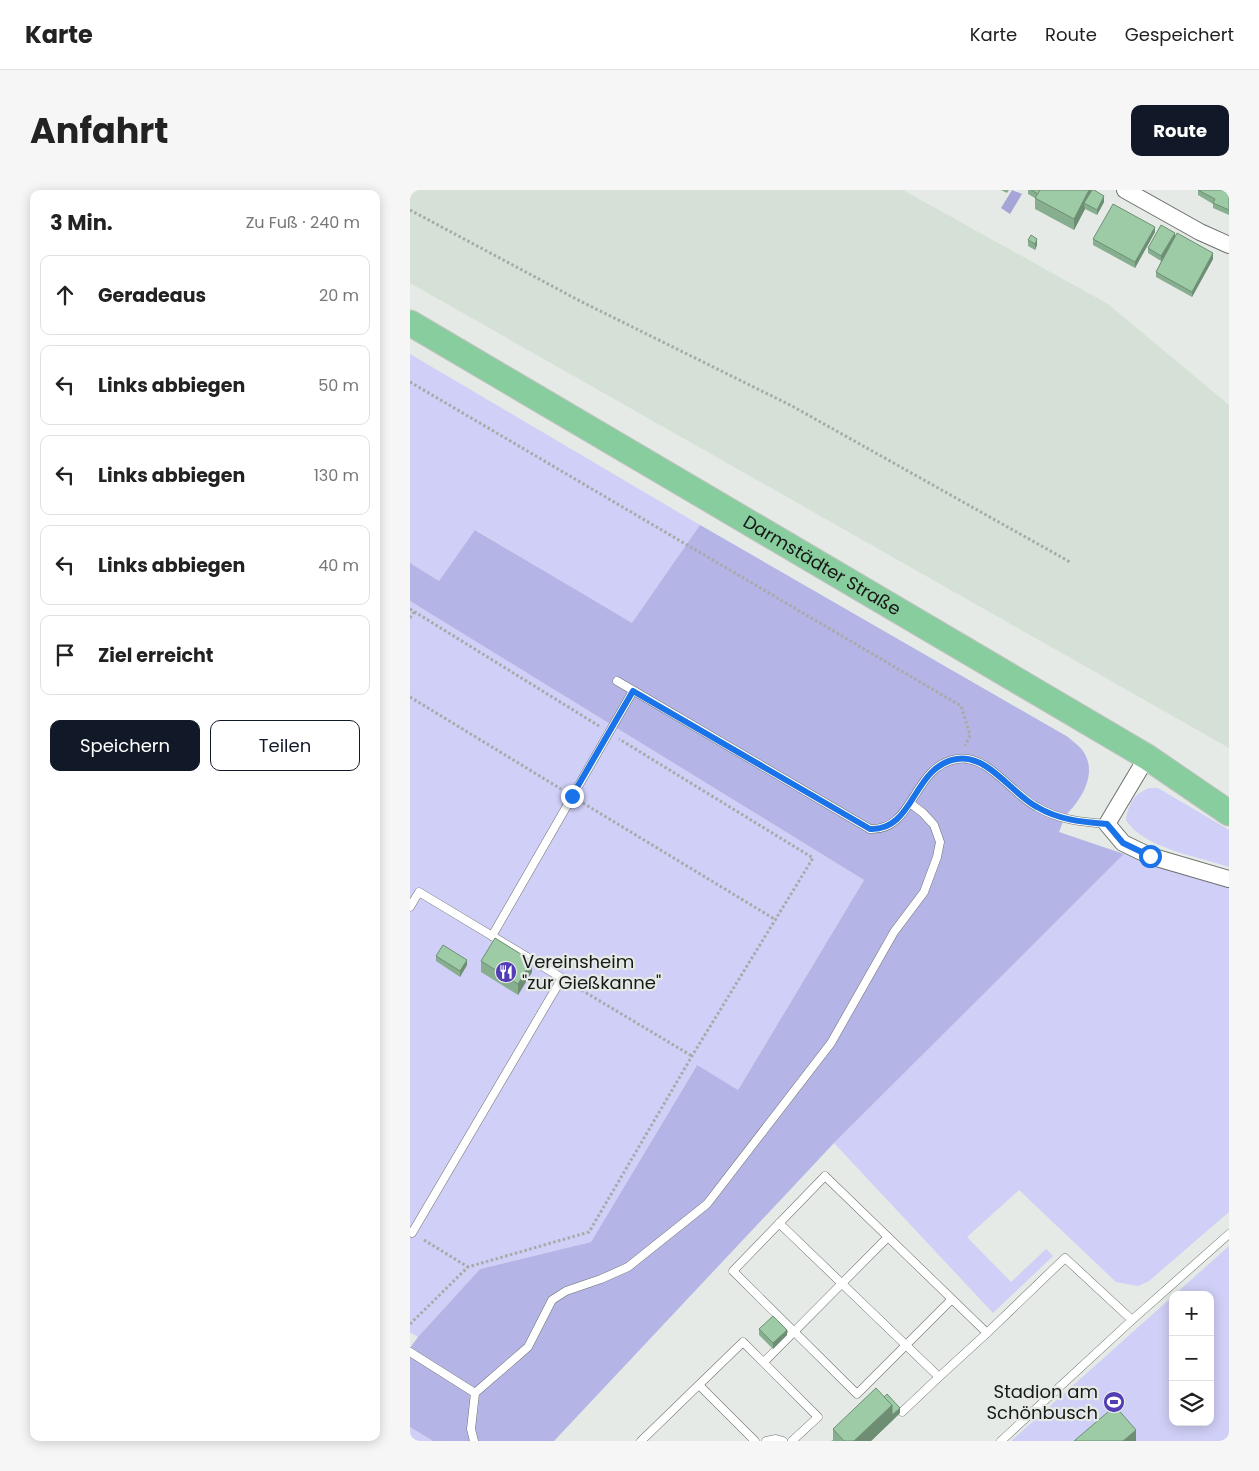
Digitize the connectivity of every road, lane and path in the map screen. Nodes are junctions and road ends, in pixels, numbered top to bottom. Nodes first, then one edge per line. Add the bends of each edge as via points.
1 (1125, 190) edge
2 (410, 210) edge
3 (1229, 245) edge
4 (410, 323) edge
5 (410, 382) edge
6 (1070, 562) dead end
7 (412, 610) edge
8 (410, 618) edge
9 (617, 681) dead end
10 (633, 691) junction
11 (410, 697) edge
12 (609, 732) junction
13 (1147, 757) junction
14 (959, 758) junction
15 (572, 796) junction
16 (910, 803) junction
17 (1229, 813) edge
18 (1107, 824) junction
19 (1229, 879) edge
20 (410, 907) edge
21 (776, 920) junction
22 (492, 936) junction
23 (562, 978) junction
24 (692, 1056) junction
25 (779, 1223) junction
26 (411, 1233) edge
27 (1229, 1234) edge
28 (888, 1236) junction
29 (468, 1267) junction
30 (842, 1283) junction
31 (952, 1298) junction
32 (1132, 1320) junction
33 (410, 1324) edge
34 (794, 1331) junction
35 (987, 1333) junction
36 (906, 1345) junction
37 (410, 1352) edge
38 (764, 1362) junction
39 (939, 1377) junction
40 (699, 1385) junction
41 (475, 1393) junction
42 (902, 1412) edge
43 (644, 1440) edge
44 (474, 1441) edge
45 (755, 1441) edge
46 (766, 1441) edge
47 (783, 1441) edge
48 (792, 1441) edge
49 (1001, 1441) edge

1 - 3 street
2 - 6 path via 580,301 792,406
4 - 13 main road, Darmstädter Straße
5 - 14 path via 961,706 970,735
7 - 8 path
7 - 12 path
9 - 10 lane
10 - 12 lane
10 - 16 lane via 870,829 880,830 892,824
11 - 15 path
12 - 15 lane
12 - 21 path via 814,858
13 - 17 main road, Darmstädter Straße
13 - 18 street
14 - 16 lane via 944,762 931,771 920,783
14 - 18 lane via 992,769 1009,787 1036,807 1068,820
15 - 21 path
15 - 22 lane
16 - 41 lane via 934,825 940,842 937,857 924,892 894,932 831,1043 707,1204 628,1267 566,1291 552,1300 528,1347
18 - 19 street via 1123,843 1150,856
20 - 22 lane via 419,892
21 - 24 path
22 - 23 lane
23 - 24 path
23 - 26 lane
24 - 29 path via 589,1232
25 - 28 lane via 825,1176
25 - 30 lane
25 - 34 lane via 733,1270
26 - 29 path
27 - 32 lane
28 - 30 lane
28 - 31 lane
29 - 33 path
30 - 34 lane
30 - 36 lane
31 - 35 lane
31 - 36 lane
32 - 35 lane via 1065,1258
32 - 49 lane
34 - 36 lane via 857,1394
34 - 38 lane
35 - 39 lane
36 - 39 lane
37 - 41 lane
38 - 40 lane via 743,1342
38 - 48 lane via 818,1416
39 - 42 lane
40 - 43 lane
40 - 45 lane
41 - 44 lane via 471,1429
46 - 47 lane

